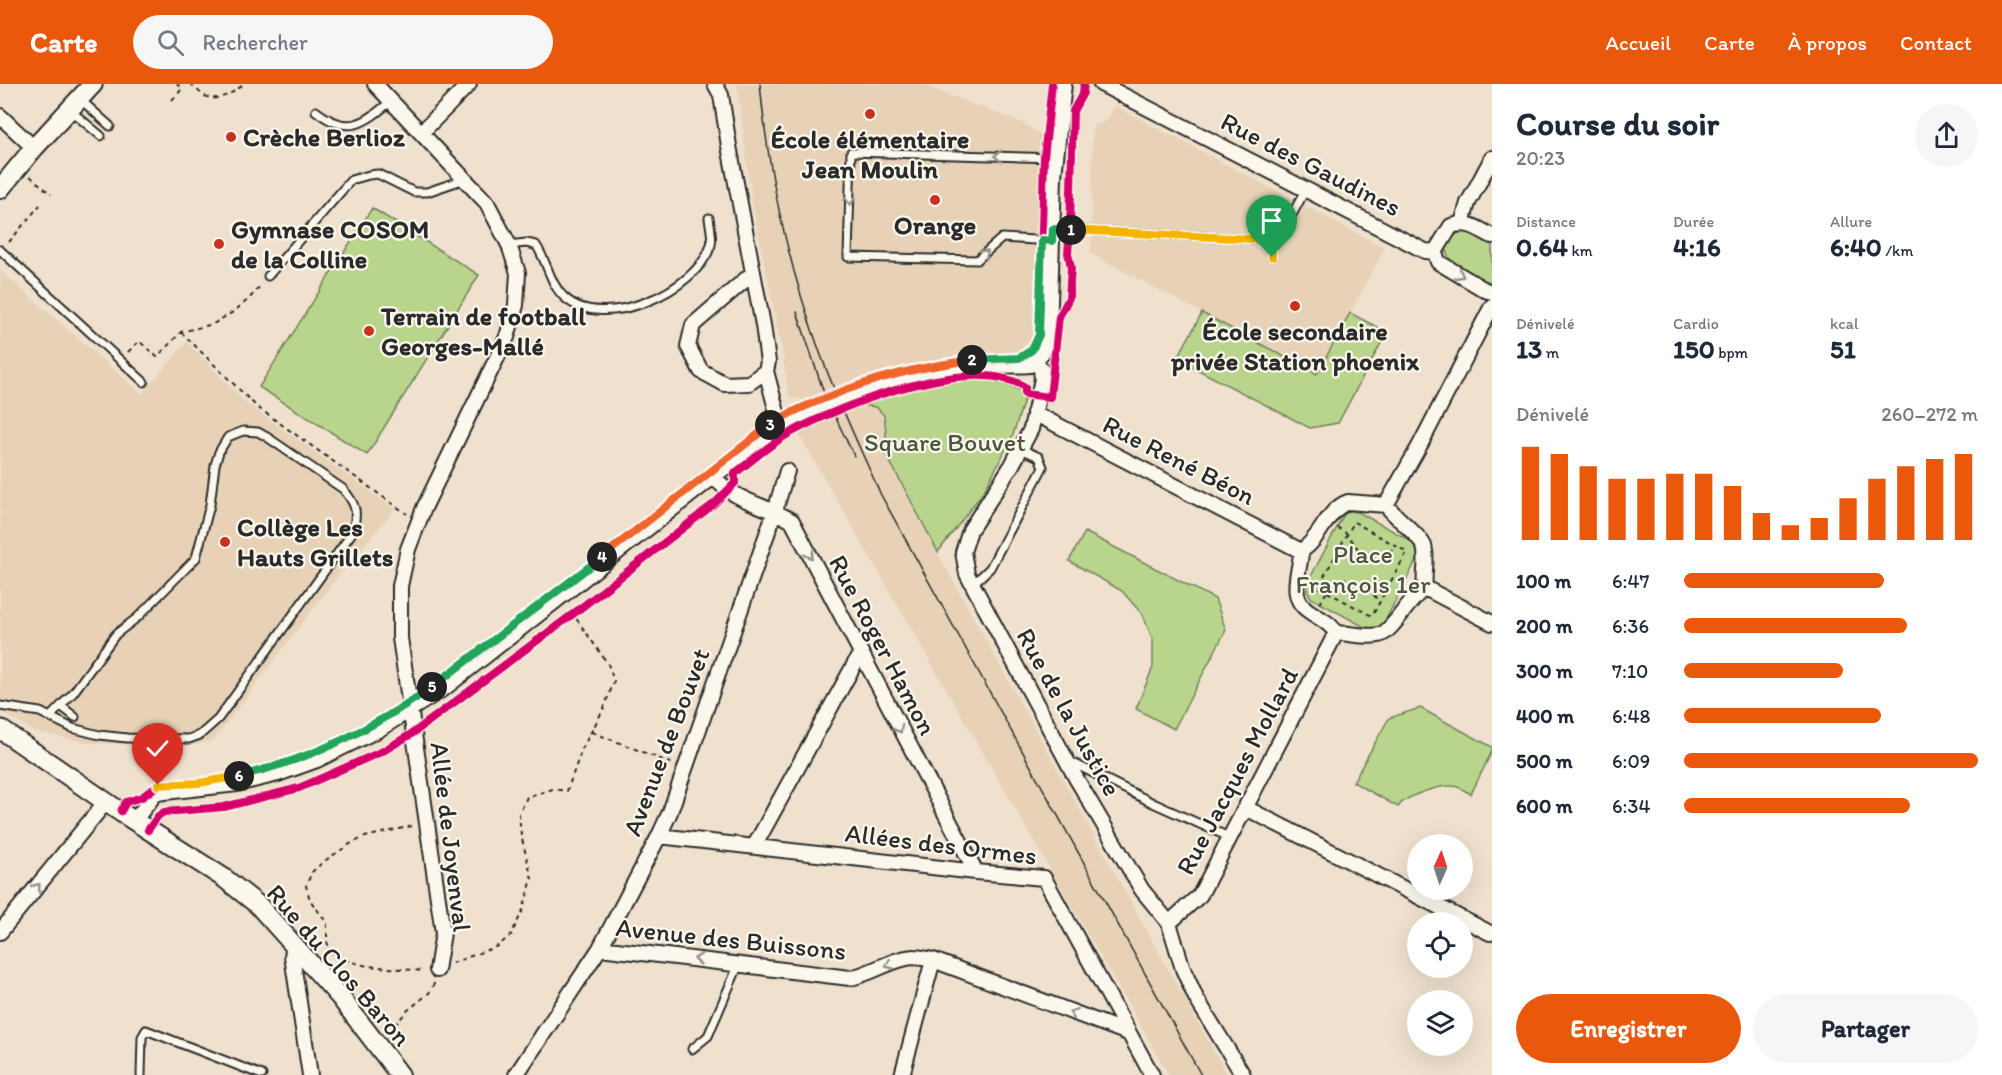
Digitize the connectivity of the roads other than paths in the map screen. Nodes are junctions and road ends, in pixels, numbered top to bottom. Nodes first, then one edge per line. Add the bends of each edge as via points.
1 (93, 84) edge
2 (375, 84) edge
3 (469, 84) edge
4 (715, 84) edge
5 (1064, 84) edge
6 (1101, 84) edge
7 (391, 101) junction
8 (74, 104) junction
9 (316, 111) dead end
10 (0, 116) edge
11 (110, 126) dead end
12 (421, 133) junction
13 (102, 136) dead end
14 (34, 148) junction
15 (1056, 158) junction
16 (1492, 158) edge
17 (465, 179) junction
18 (1306, 188) junction
19 (0, 189) edge
20 (709, 218) dead end
21 (1462, 223) junction
22 (1052, 235) junction
23 (1492, 236) edge
24 (509, 245) junction
25 (1272, 247) junction
26 (0, 250) edge
27 (1435, 252) junction
28 (1272, 257) dead end
29 (753, 273) junction
30 (268, 276) road end
31 (1492, 292) edge
32 (1492, 306) edge
33 (1036, 361) junction
34 (766, 371) junction
35 (144, 382) dead end
36 (1034, 413) junction
37 (781, 428) junction
38 (1021, 448) junction
39 (787, 471) dead end
40 (714, 477) junction
41 (1386, 505) junction
42 (775, 511) junction
43 (1301, 551) junction
44 (973, 584) junction
45 (1425, 588) junction
46 (1492, 623) edge
47 (1336, 633) junction
48 (860, 654) junction
49 (0, 706) edge
50 (61, 706) junction
51 (410, 710) junction
52 (50, 717) junction
53 (75, 717) dead end
54 (0, 729) edge
55 (1066, 759) junction
56 (108, 803) junction
57 (1246, 808) junction
58 (135, 821) junction
59 (659, 836) junction
60 (1231, 837) junction
61 (755, 845) junction
62 (976, 872) junction
63 (1169, 923) junction
64 (0, 932) edge
65 (1491, 935) edge
66 (294, 945) junction
67 (600, 948) junction
68 (933, 960) junction
69 (739, 964) junction
70 (437, 970) road end
71 (1128, 1034) junction
72 (692, 1049) dead end
73 (141, 1075) edge
74 (261, 1075) edge
75 (310, 1075) edge
76 (400, 1075) edge
77 (516, 1075) edge
78 (902, 1075) edge
79 (1152, 1075) edge
80 (1243, 1075) edge

1 - 8 street
2 - 7 street, Allée de Joyenval
3 - 12 street
4 - 29 street via 722,95
5 - 15 street
6 - 18 street, Rue des Gaudines
7 - 9 lane via 358,125 341,125
7 - 12 street, Allée de Joyenval
8 - 11 lane
8 - 13 lane
8 - 14 street
10 - 14 street
12 - 17 street, Allée de Joyenval
14 - 19 street
15 - 22 street
15 -> 22 lane via 851,152 848,257 977,260 1002,238
16 - 21 street
17 - 24 street, Allée de Joyenval via 487,203
17 - 30 lane via 428,192 414,192 378,174 351,180
18 - 25 lane
18 - 27 street, Rue des Gaudines via 1425,251
20 - 24 lane via 712,244 702,264 676,288 651,301 618,309 599,310 564,298 536,245
21 - 23 street
21 - 27 street via 1451,226
22 - 25 lane via 1254,239
22 - 33 street via 1049,334
24 - 51 street, Allée de Joyenval via 518,273 516,305 507,337 418,522 400,586 400,638
25 - 28 lane
26 - 35 lane
27 -> 31 street via 1438,262
29 - 34 street via 768,362
29 - 34 street via 693,325 688,346 701,371 724,384 749,383
32 - 41 street
33 - 36 street, Rue de la Justice via 1042,380
33 - 37 street, bridge via 1030,365 930,374 868,388
34 - 37 street
36 - 38 street, Rue de la Justice
36 - 43 street, Rue René Béon
37 - 40 street
38 - 44 street, Rue de la Justice via 965,542 963,560
38 - 44 lane via 1039,457 1043,467 990,568
39 - 42 street, Avenue de Bouvet
40 - 42 street, Rue Roger Hamon via 739,498
40 - 51 street via 455,680
41 - 43 street via 1340,505
41 - 45 street via 1422,542
42 -> 48 street, Rue Roger Hamon via 792,521
42 - 59 street, Avenue de Bouvet
43 - 47 street via 1298,600 1332,625
44 - 55 street, Rue de la Justice
45 - 46 street
45 - 47 street via 1409,601 1383,634
47 - 57 street, Rue Jacques Mollard
48 - 61 street
48 -> 62 street, Rue Roger Hamon
49 - 52 lane
50 - 52 lane
50 - 52 lane via 116,634 196,558 210,505 215,465 228,437 243,431 258,432 344,489 353,500 356,518 352,533 218,719 200,735 189,739 99,735 72,729
50 - 53 lane
51 - 58 street via 345,748 278,774 237,784 156,793
51 - 70 street, Allée de Joyenval via 443,933
54 - 56 street, Rue du Clos Baron
55 - 60 lane
55 - 63 street, Rue de la Justice via 1142,890
56 - 58 street, Rue du Clos Baron
64 -> 56 street
57 - 60 street, Rue Jacques Mollard
57 - 65 street
58 - 66 street, Rue du Clos Baron via 258,904
59 - 61 street, Allées des Ormes
59 - 67 street, Avenue de Bouvet
60 - 63 street, Rue Jacques Mollard via 1200,895
61 - 62 street, Allées des Ormes
62 - 71 street, Allées des Ormes via 1044,878
63 - 80 street, Rue de la Justice via 1196,998
66 - 75 street via 292,956
66 - 76 street, Rue du Clos Baron
69 -> 67 street, Avenue des Buissons
67 - 77 street, Avenue de Bouvet
68 -> 69 street, Avenue des Buissons via 913,957 850,978
71 -> 68 street, Avenue des Buissons
68 - 78 street
69 - 72 lane via 708,1035
71 - 79 street
73 - 74 lane via 142,1037 146,1030

